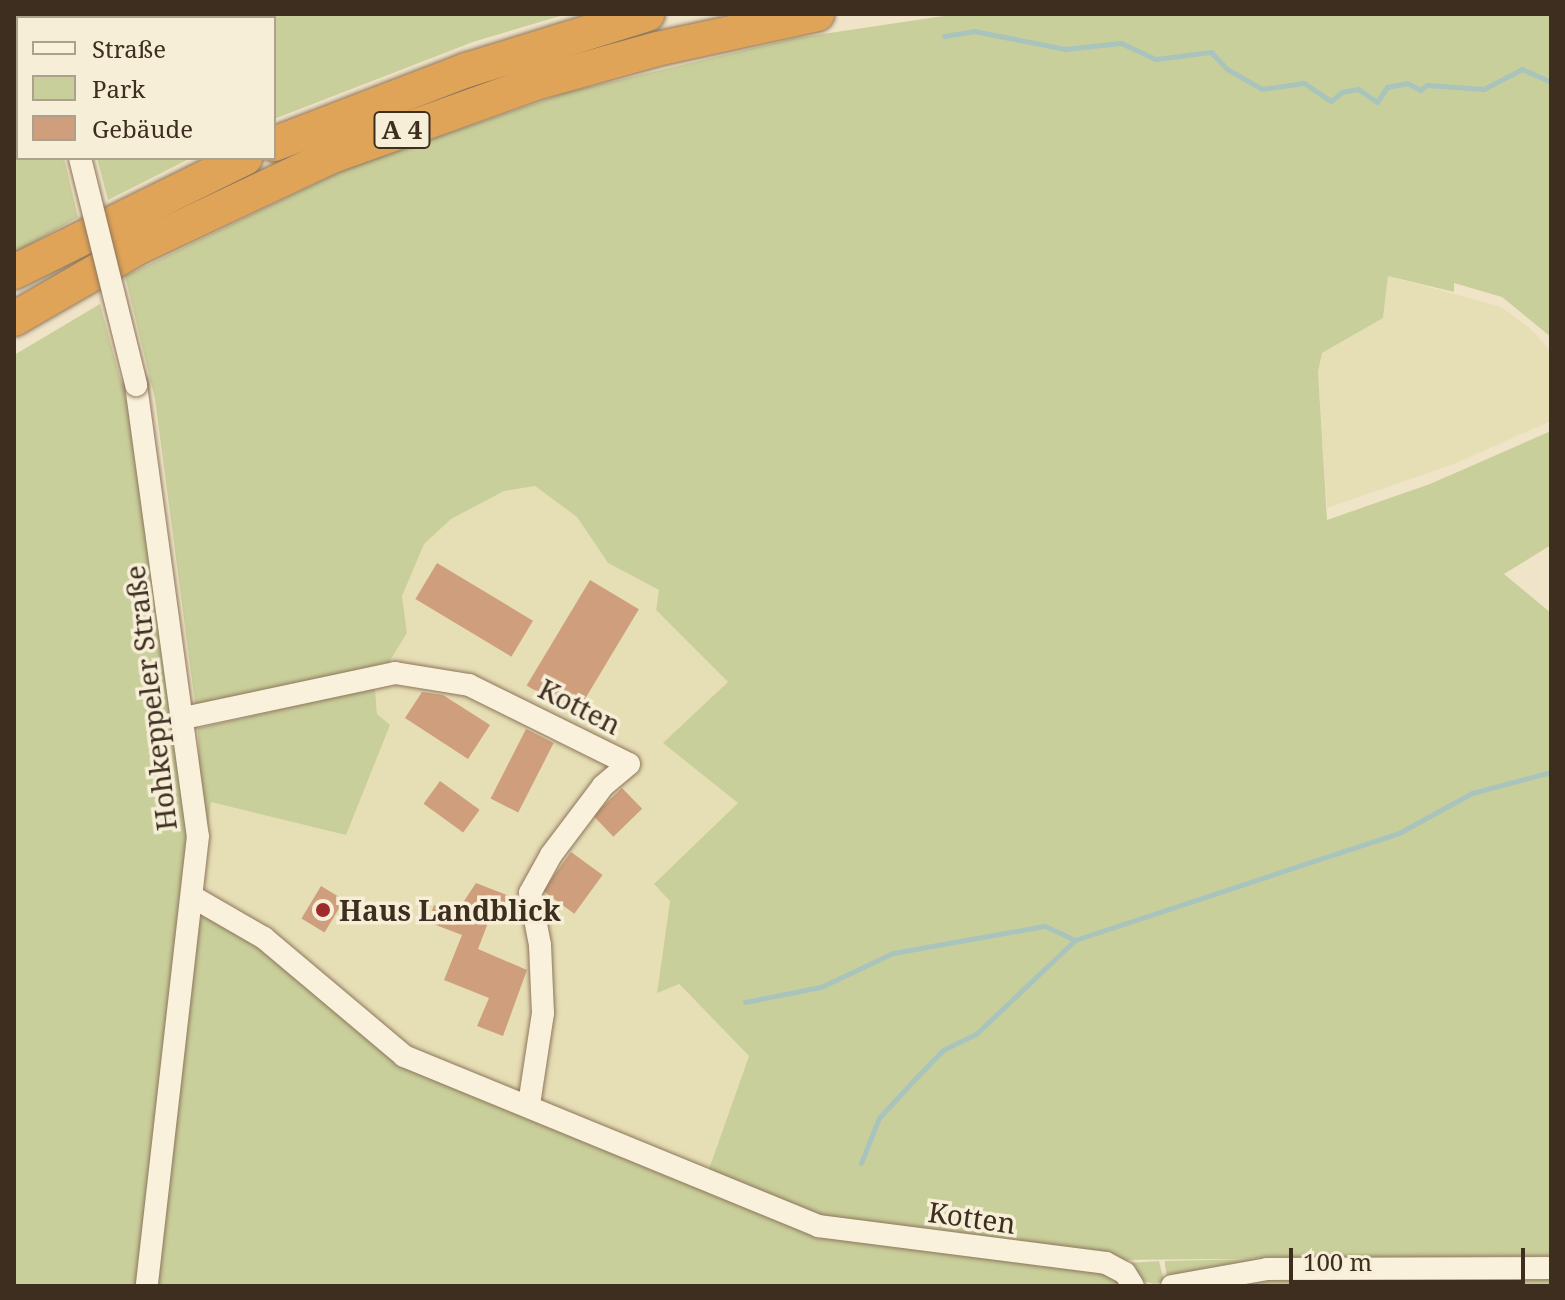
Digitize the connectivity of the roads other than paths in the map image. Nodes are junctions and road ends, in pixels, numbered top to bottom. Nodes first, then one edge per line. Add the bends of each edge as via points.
1 (648, 14) edge
2 (817, 14) edge
3 (276, 143) edge
4 (80, 160) edge
5 (241, 160) edge
6 (14, 272) edge
7 (14, 319) edge
8 (184, 718) junction
9 (193, 897) junction
10 (529, 1104) junction
11 (1551, 1268) edge
12 (147, 1286) edge
13 (1133, 1286) edge
14 (1172, 1286) edge

1 - 3 highway, A 4 via 467,70
2 - 7 highway, A 4 via 542,81 377,139 228,202
4 - 8 street, Hohkeppeler Straße, bridge via 136,385
5 - 6 highway
8 - 9 street, Hohkeppeler Straße via 197,821
8 - 10 street, Kotten via 395,673 469,685 629,764 603,786 551,855 530,893 540,945 543,1013
9 - 10 street, Kotten via 286,955 391,1050
9 - 12 street, Hohkeppeler Straße
10 - 13 street, Kotten via 818,1226 1106,1263 1125,1273
11 - 14 street via 1283,1269

